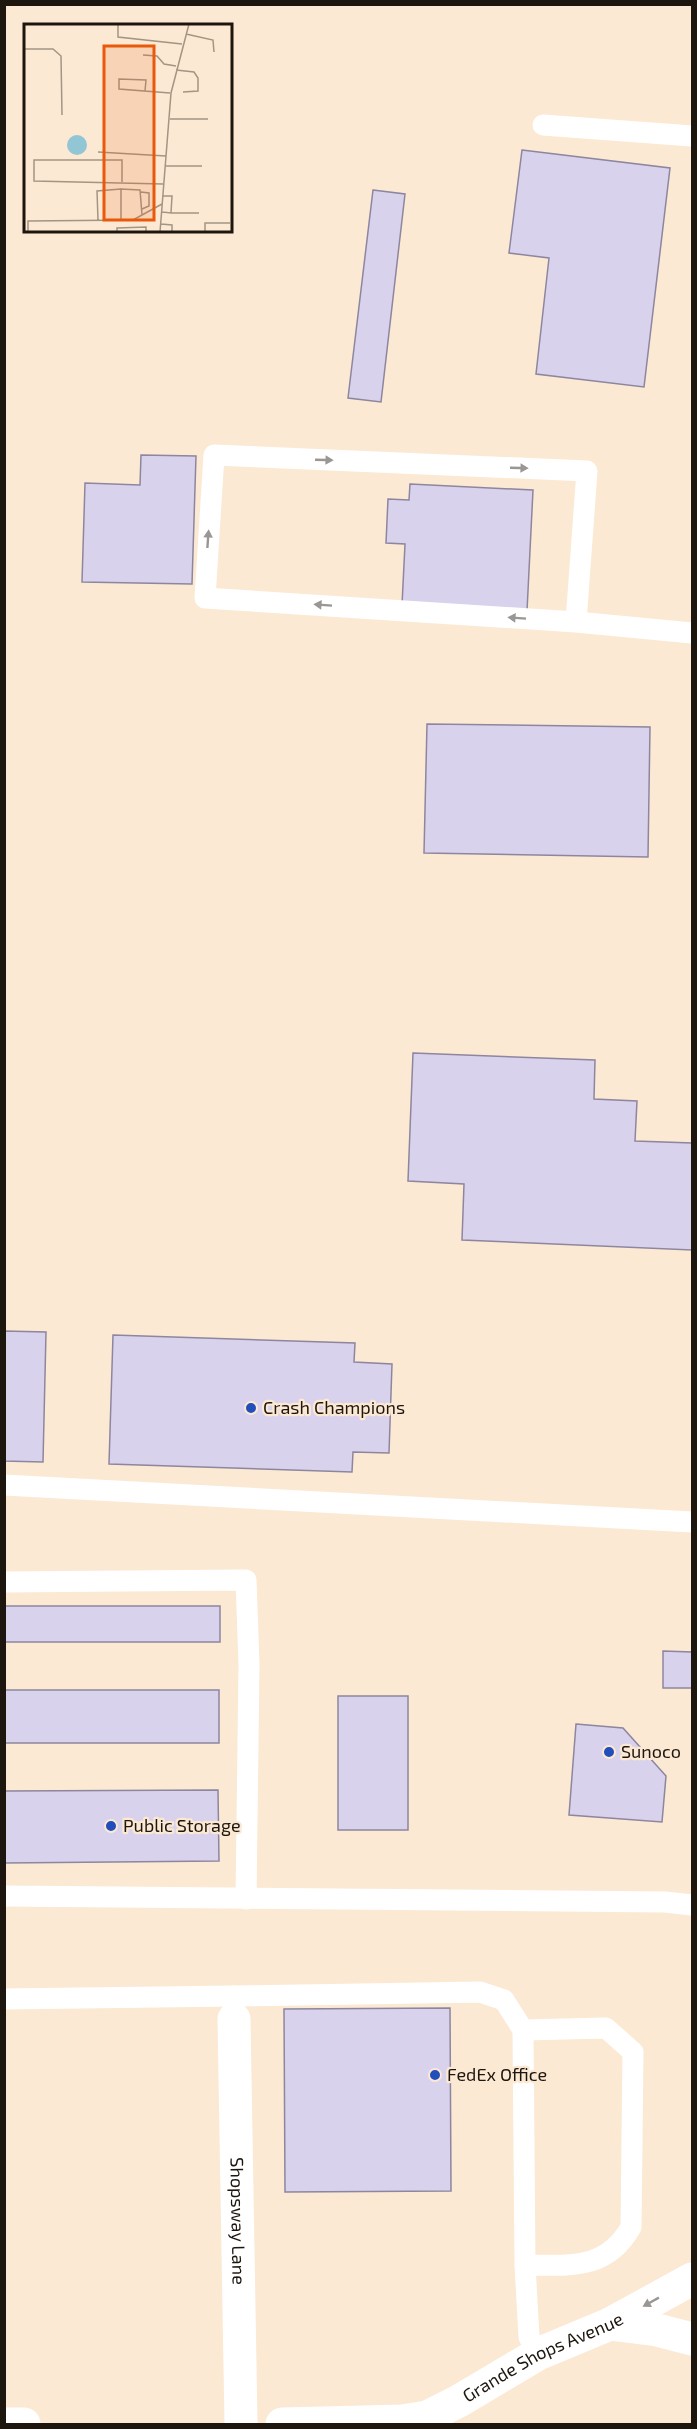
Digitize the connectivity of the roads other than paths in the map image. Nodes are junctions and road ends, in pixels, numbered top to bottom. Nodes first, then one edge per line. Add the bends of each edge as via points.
1 (543, 125) dead end
2 (693, 136) edge
3 (576, 622) junction
4 (693, 633) edge
5 (4, 1485) edge
6 (693, 1522) edge
7 (4, 1582) edge
8 (4, 1896) edge
9 (246, 1899) junction
10 (693, 1905) edge
11 (4, 1999) edge
12 (234, 2007) junction
13 (523, 2030) junction
14 (525, 2265) junction
15 (693, 2279) edge
16 (610, 2325) junction
17 (693, 2339) edge
18 (538, 2354) junction
19 (4, 2424) edge
20 (24, 2424) edge
21 (241, 2424) edge
22 (282, 2424) edge

1 - 2 lane
3 -> 3 lane via 205,598 214,455 587,471
3 - 4 lane
5 - 6 lane
7 - 9 lane via 246,1580
8 - 9 lane
9 - 10 lane
11 - 12 lane
12 - 13 lane via 480,1992 504,2000
12 - 21 street, Shopsway Lane
13 - 14 lane
13 - 14 lane via 606,2028 633,2052 631,2227 621,2244 583,2264
14 - 18 lane via 529,2337
15 -> 16 street, Grande Shops Avenue
16 - 17 street
16 - 18 street, Grande Shops Avenue
18 - 22 street, Grande Shops Avenue via 427,2417
19 - 20 street

